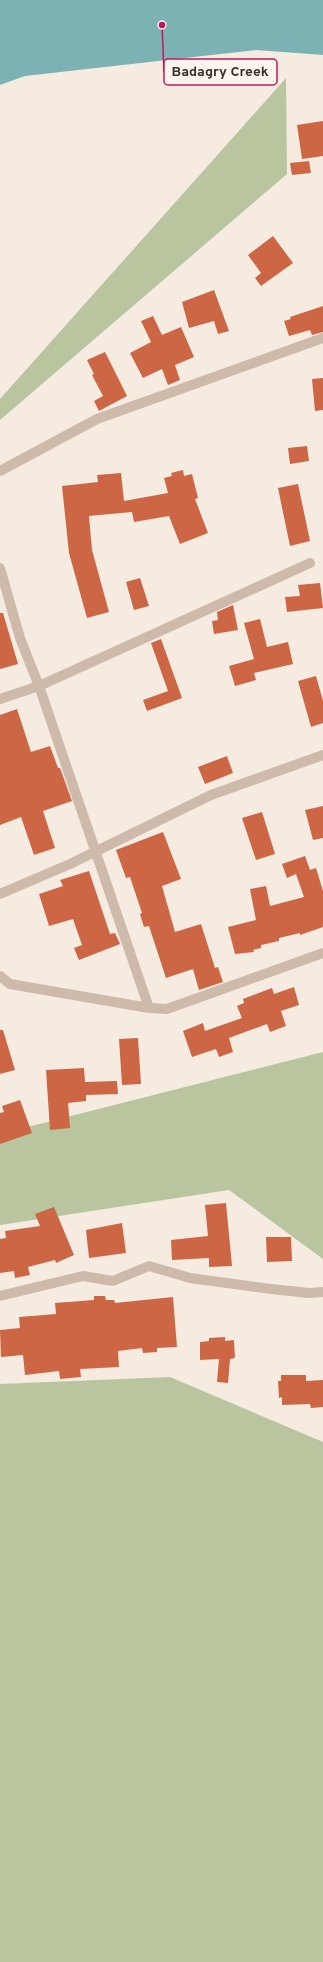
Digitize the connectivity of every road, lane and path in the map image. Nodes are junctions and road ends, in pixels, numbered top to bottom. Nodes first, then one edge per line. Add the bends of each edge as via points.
1 (323, 338) edge
2 (0, 471) edge
3 (310, 563) dead end
4 (0, 568) edge
5 (39, 686) junction
6 (0, 699) edge
7 (323, 755) edge
8 (96, 852) junction
9 (0, 894) edge
10 (323, 953) edge
11 (0, 976) edge
12 (149, 1008) junction
13 (323, 1292) edge
14 (0, 1296) edge

1 - 2 street via 97,419
3 - 5 street
4 - 5 street via 20,638
5 - 6 street
5 - 8 street
7 - 8 street via 211,796
8 - 9 street
8 - 12 street
10 - 12 street via 172,1008
11 - 12 street via 10,984
13 - 14 street via 271,1290 190,1278 149,1266 113,1281 83,1276

